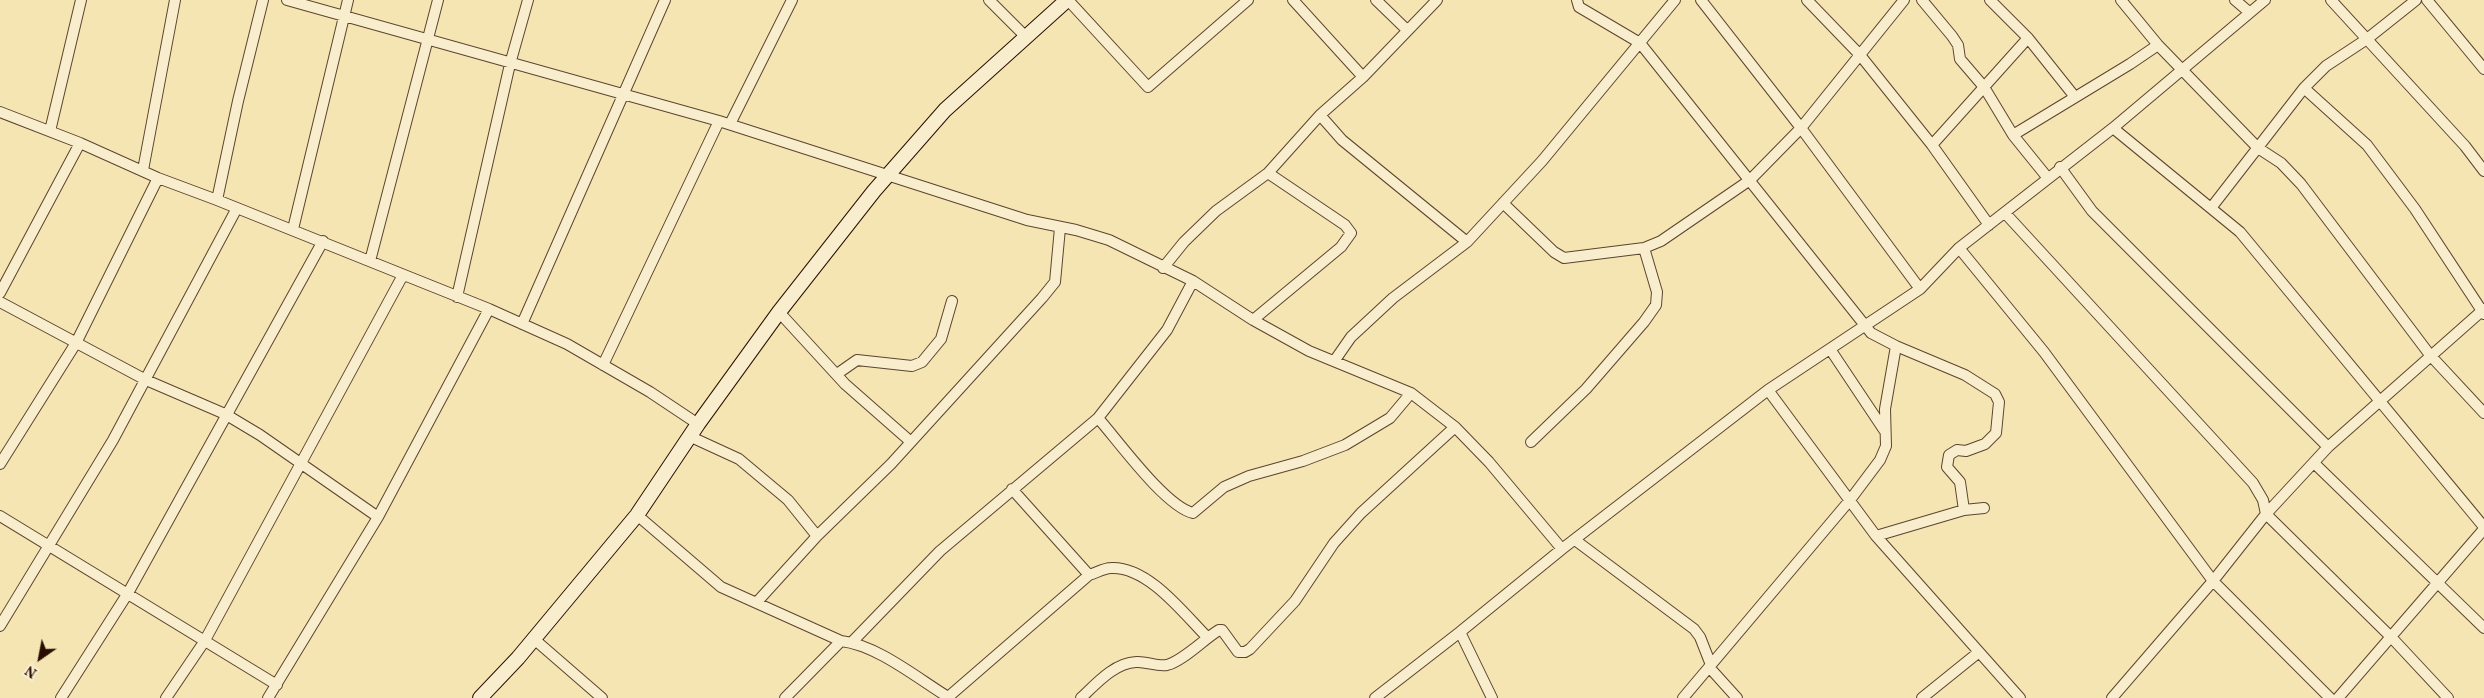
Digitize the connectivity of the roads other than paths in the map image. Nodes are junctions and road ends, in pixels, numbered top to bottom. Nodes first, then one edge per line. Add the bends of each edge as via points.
1 (81, 0) edge
2 (175, 0) edge
3 (263, 0) edge
4 (287, 0) edge
5 (348, 0) edge
6 (438, 0) edge
7 (528, 0) edge
8 (665, 0) edge
9 (792, 0) edge
10 (989, 0) edge
11 (1067, 0) edge
12 (1248, 0) edge
13 (1293, 0) edge
14 (1376, 0) edge
15 (1437, 0) edge
16 (1577, 0) edge
17 (1675, 0) edge
18 (1701, 0) edge
19 (1807, 0) edge
20 (1904, 0) edge
21 (1922, 0) edge
22 (1990, 0) edge
23 (2121, 0) edge
24 (2235, 0) edge
25 (2265, 0) edge
26 (2331, 0) edge
27 (2416, 0) edge
28 (2427, 0) edge
29 (2249, 12) junction
30 (344, 14) junction
31 (1407, 30) junction
32 (1026, 37) junction
33 (2028, 38) junction
34 (428, 39) junction
35 (2367, 39) junction
36 (1640, 43) junction
37 (2158, 44) junction
38 (1860, 55) junction
39 (510, 64) junction
40 (2484, 69) edge
41 (2182, 70) junction
42 (1362, 77) junction
43 (1984, 87) junction
44 (2304, 88) junction
45 (622, 94) junction
46 (2075, 97) junction
47 (0, 112) edge
48 (1320, 115) junction
49 (724, 122) junction
50 (1801, 128) junction
51 (2113, 128) junction
52 (50, 131) junction
53 (2013, 135) junction
54 (80, 143) junction
55 (1932, 145) junction
56 (2258, 148) junction
57 (2060, 167) junction
58 (142, 170) junction
59 (2484, 172) edge
60 (1268, 173) junction
61 (888, 174) junction
62 (2047, 177) junction
63 (158, 178) junction
64 (1750, 180) junction
65 (217, 200) junction
66 (1503, 203) junction
67 (237, 208) junction
68 (2211, 208) junction
69 (2005, 213) junction
70 (1990, 225) junction
71 (1060, 228) junction
72 (293, 229) junction
73 (323, 242) junction
74 (1467, 242) junction
75 (1644, 248) junction
76 (1959, 248) junction
77 (370, 261) junction
78 (1163, 268) junction
79 (403, 275) junction
80 (1193, 281) junction
81 (1920, 289) junction
82 (0, 292) edge
83 (457, 297) junction
84 (952, 301) dead end
85 (0, 302) edge
86 (489, 309) junction
87 (2483, 311) edge
88 (779, 312) junction
89 (1253, 320) junction
90 (522, 324) junction
91 (1866, 327) junction
92 (76, 343) junction
93 (1896, 346) junction
94 (1830, 349) junction
95 (2430, 354) junction
96 (1335, 360) junction
97 (603, 365) junction
98 (837, 374) junction
99 (146, 380) junction
100 (1768, 390) junction
101 (1411, 393) junction
102 (2379, 400) junction
103 (2484, 413) edge
104 (225, 414) junction
105 (1098, 418) junction
106 (698, 424) junction
107 (1454, 427) junction
108 (1884, 430) junction
109 (690, 436) junction
110 (911, 442) junction
111 (1531, 442) dead end
112 (2328, 447) junction
113 (300, 463) junction
114 (2314, 463) junction
115 (0, 464) edge
116 (1012, 489) junction
117 (1850, 500) junction
118 (1984, 508) dead end
119 (1964, 510) junction
120 (637, 514) junction
121 (2266, 514) junction
122 (0, 516) edge
123 (378, 517) junction
124 (2484, 528) edge
125 (817, 536) junction
126 (1876, 536) junction
127 (1575, 540) junction
128 (49, 546) junction
129 (1562, 549) junction
130 (1089, 575) junction
131 (2214, 581) junction
132 (2438, 581) junction
133 (128, 593) junction
134 (757, 602) junction
135 (0, 626) edge
136 (2484, 628) edge
137 (1460, 632) junction
138 (1207, 637) junction
139 (2392, 638) junction
140 (534, 639) junction
141 (204, 642) junction
142 (846, 642) junction
143 (1979, 652) junction
144 (1710, 666) junction
145 (277, 685) junction
146 (61, 698) edge
147 (166, 698) edge
148 (268, 698) edge
149 (480, 698) edge
150 (602, 698) edge
151 (785, 698) edge
152 (948, 698) edge
153 (1081, 698) edge
154 (1375, 698) edge
155 (1492, 698) edge
156 (1684, 698) edge
157 (1737, 698) edge
158 (1922, 698) edge
159 (2020, 698) edge
160 (2112, 698) edge
161 (2330, 698) edge
162 (2338, 698) edge
163 (2448, 698) edge

1 - 52 street
2 - 58 street
3 - 65 street
4 - 30 street
5 - 30 street
6 - 34 street
7 - 39 street
8 - 45 street
9 - 49 street
10 - 32 street
11 - 12 street via 1148,87
11 - 32 street
13 - 42 street
14 - 31 street
15 - 31 street
16 - 36 street via 1579,7
17 - 36 street
18 - 50 street
19 - 38 street
20 - 38 street
21 - 43 street via 1958,45 1960,59
22 - 33 street
23 - 37 street
24 - 29 street
25 - 29 street
26 - 35 street
27 - 35 street
28 - 40 street
29 - 41 street
30 - 34 street
30 - 72 street
31 - 42 street
32 - 61 street via 945,110
33 - 43 street
33 - 46 street
34 - 39 street
34 - 77 street
35 - 44 street via 2326,66
35 - 59 street via 2466,146
36 - 64 street
36 - 66 street
37 - 41 street
37 - 46 street
38 - 50 street
38 - 55 street
39 - 45 street
39 - 83 street
41 - 51 street
41 - 56 street
42 - 48 street
43 - 53 street
43 - 55 street
44 - 56 street
44 - 87 street via 2367,145 2415,208
45 - 49 street
45 - 90 street
46 - 53 street
47 - 52 street
48 - 60 street
48 - 74 street via 1342,140
49 - 61 street
49 - 97 street
50 - 64 street
50 - 81 street
51 - 57 street
51 - 68 street
52 - 54 street
53 - 62 street
54 - 58 street
54 - 82 street
55 - 70 street
56 - 68 street
56 - 95 street via 2281,163 2300,184
57 - 62 street
57 - 112 street via 2092,211
58 - 63 street
60 - 78 street via 1216,211
60 - 89 street via 1352,233 1341,247
61 - 71 street
61 - 88 street
62 - 69 street
63 - 65 street
63 - 92 street
64 - 75 street via 1681,229
64 - 91 street
65 - 67 street
66 - 74 street
66 - 75 street via 1564,258
67 - 72 street
67 - 99 street
68 - 102 street via 2240,232
69 - 70 street
69 - 121 street via 2253,483 2263,500
70 - 76 street
71 - 78 street via 1109,240
71 - 110 street via 1055,282
72 - 73 street
73 - 77 street
73 - 104 street
74 - 96 street via 1392,298 1351,337
75 - 111 street via 1657,292 1656,305 1586,389
76 - 81 street
76 - 131 street via 2044,352
77 - 79 street
78 - 80 street
79 - 83 street
79 - 113 street
80 - 89 street
80 - 105 street via 1167,330
81 - 91 street
83 - 86 street
84 - 98 street via 942,339 922,362 912,366 857,360
85 - 92 street
86 - 90 street
86 - 123 street
87 - 95 street
88 - 98 street
88 - 106 street
89 - 96 street via 1309,351
90 - 97 street
91 - 93 street
91 - 94 street
92 - 99 street
92 - 115 street
93 - 108 street
93 - 119 street via 1965,375 1995,394 1999,402 1996,433 1985,444 1949,455 1947,467 1960,482
94 - 100 street
94 - 108 street
95 - 102 street
95 - 103 street
96 - 101 street
97 - 106 street
98 - 110 street
99 - 104 street
99 - 128 street
100 - 117 street
100 - 127 street
101 - 105 street via 1390,418 1345,445 1224,487 1193,513 1183,510 1156,484
101 - 107 street
102 - 112 street
102 - 124 street
104 - 113 street
104 - 133 street
105 - 116 street
106 - 109 street
107 - 129 street via 1489,462
107 - 138 street via 1361,513 1334,543 1295,600 1250,649 1238,652 1222,630
108 - 117 street via 1884,452
109 - 120 street
109 - 125 street via 739,459 788,500
110 - 125 street
112 - 114 street
113 - 123 street
113 - 141 street
114 - 121 street
114 - 132 street
116 - 130 street
116 - 142 street via 940,551
117 - 126 street
117 - 144 street
118 - 119 street
119 - 126 street
120 - 134 street via 721,587
120 - 140 street
121 - 131 street
121 - 139 street
122 - 128 street
123 - 145 street
124 - 132 street
125 - 134 street
126 - 143 street
127 - 129 street
127 - 144 street via 1694,629
128 - 133 street
128 - 135 street
129 - 137 street
130 - 138 street via 1112,568 1150,581
130 - 152 street
131 - 160 street
131 - 161 street
132 - 136 street
132 - 139 street
133 - 141 street
133 - 146 street
134 - 142 street
137 - 154 street
137 - 155 street
138 - 153 street via 1166,665 1135,662 1120,667 1108,673
139 - 162 street
139 - 163 street
140 - 149 street
140 - 150 street
141 - 145 street
141 - 147 street
142 - 151 street
142 - 152 street via 871,650
143 - 158 street
143 - 159 street
144 - 156 street
144 - 157 street
145 - 148 street

